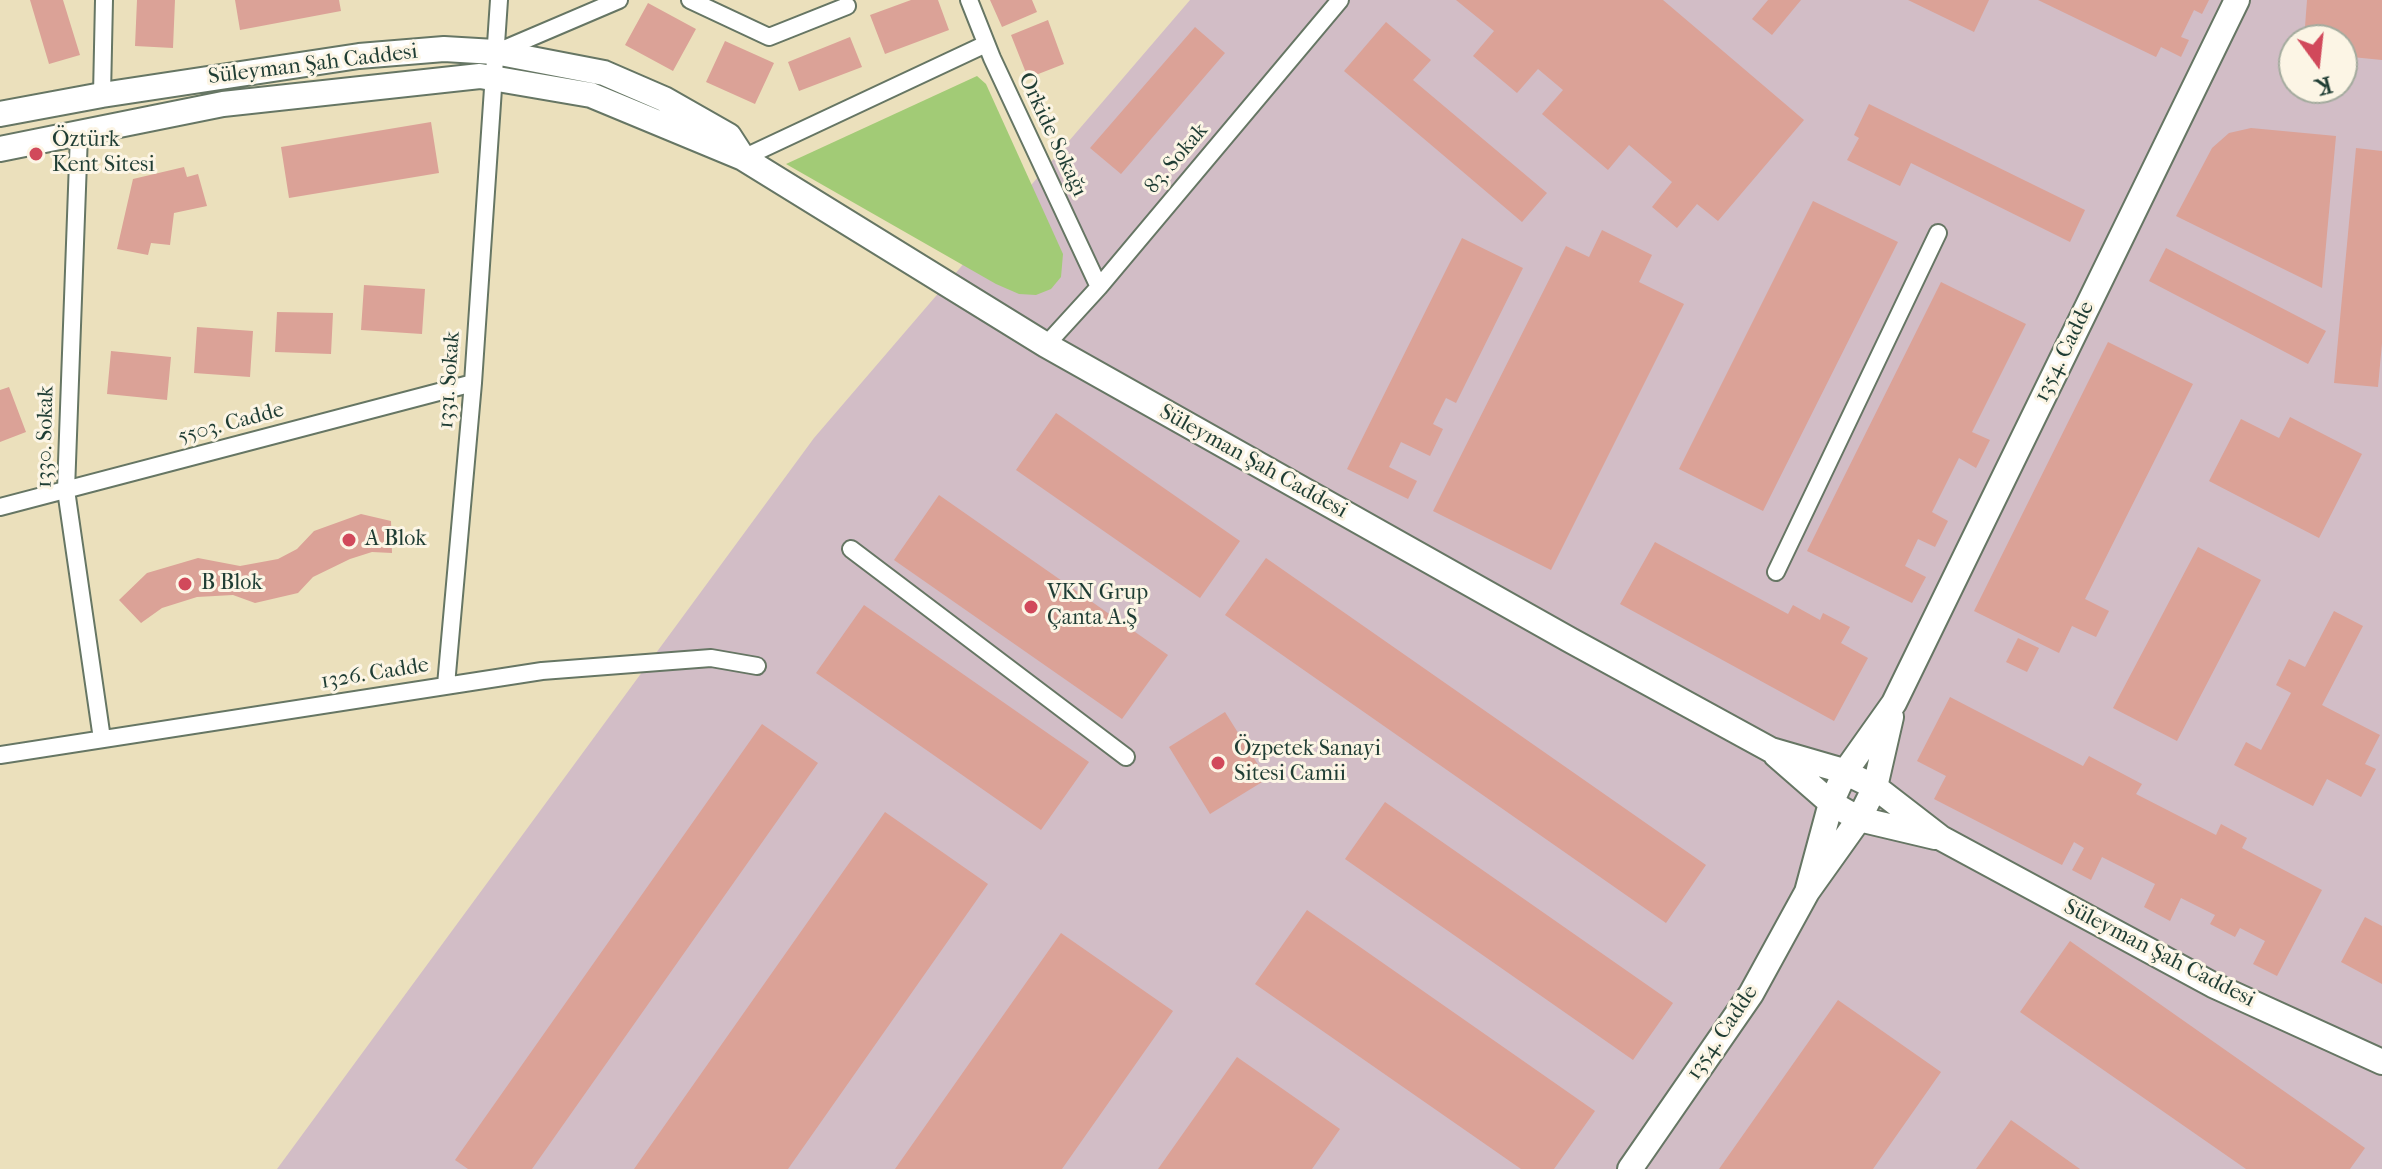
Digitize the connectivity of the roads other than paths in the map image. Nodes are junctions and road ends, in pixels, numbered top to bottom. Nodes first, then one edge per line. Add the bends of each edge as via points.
1 (104, 0) edge
2 (499, 0) edge
3 (619, 0) edge
4 (690, 0) edge
5 (969, 0) edge
6 (1340, 0) edge
7 (2237, 0) edge
8 (847, 6) dead end
9 (986, 44) junction
10 (495, 52) junction
11 (493, 79) junction
12 (102, 95) junction
13 (0, 114) edge
14 (79, 134) junction
15 (0, 149) edge
16 (743, 158) junction
17 (1938, 233) dead end
18 (1099, 287) junction
19 (1046, 345) junction
20 (473, 383) junction
21 (66, 490) junction
22 (0, 507) edge
23 (851, 549) dead end
24 (1776, 572) dead end
25 (757, 666) dead end
26 (446, 685) junction
27 (1894, 703) junction
28 (102, 739) junction
29 (1771, 750) junction
30 (0, 755) edge
31 (1126, 757) dead end
32 (1845, 772) junction
33 (1875, 787) junction
34 (1831, 803) junction
35 (1859, 819) junction
36 (1941, 838) junction
37 (1807, 892) junction
38 (2382, 1062) edge
39 (1630, 1169) edge

1 - 12 street
2 - 10 street, 1331. Sokak
3 - 10 street
4 - 8 street via 769,37
5 - 9 street, Orkide Sokağı
6 - 18 street, 83. Sokak
7 - 27 main road, 1354. Cadde
9 - 16 street
9 - 18 street, Orkide Sokağı
10 - 11 street, 1331. Sokak
10 - 12 main road, Süleyman Şah Caddesi via 444,49 359,56
10 - 16 main road, Süleyman Şah Caddesi via 604,73 729,136
11 - 14 main road, Süleyman Şah Caddesi via 480,76 223,104
11 - 16 main road, Süleyman Şah Caddesi via 591,95
11 - 20 street, 1331. Sokak
12 - 13 main road, Süleyman Şah Caddesi
14 - 15 main road, Süleyman Şah Caddesi
14 - 21 street, 1330. Sokak
16 - 19 main road, Süleyman Şah Caddesi
17 - 24 street
18 - 19 street, 83. Sokak
19 - 29 main road, Süleyman Şah Caddesi
20 - 21 street, 5503. Cadde
20 - 26 street, 1331. Sokak
21 - 22 street, 5503. Cadde
21 - 28 street, 1330. Sokak
23 - 31 street
25 - 26 street, 1326. Cadde via 711,658 542,671
26 - 28 street, 1326. Cadde
27 - 32 main road, 1354. Cadde
27 - 33 main road, 1354. Cadde
28 - 30 street, 1326. Cadde
29 - 32 main road
29 - 34 main road
32 - 33 main road
32 - 34 main road, 1354. Cadde
33 - 35 main road, 1354. Cadde
33 - 36 main road
34 - 35 main road
34 - 37 main road, 1354. Cadde
35 - 36 main road
35 - 37 main road, 1354. Cadde
36 - 38 main road, Süleyman Şah Caddesi via 2213,985
37 - 39 main road, 1354. Cadde via 1751,994

